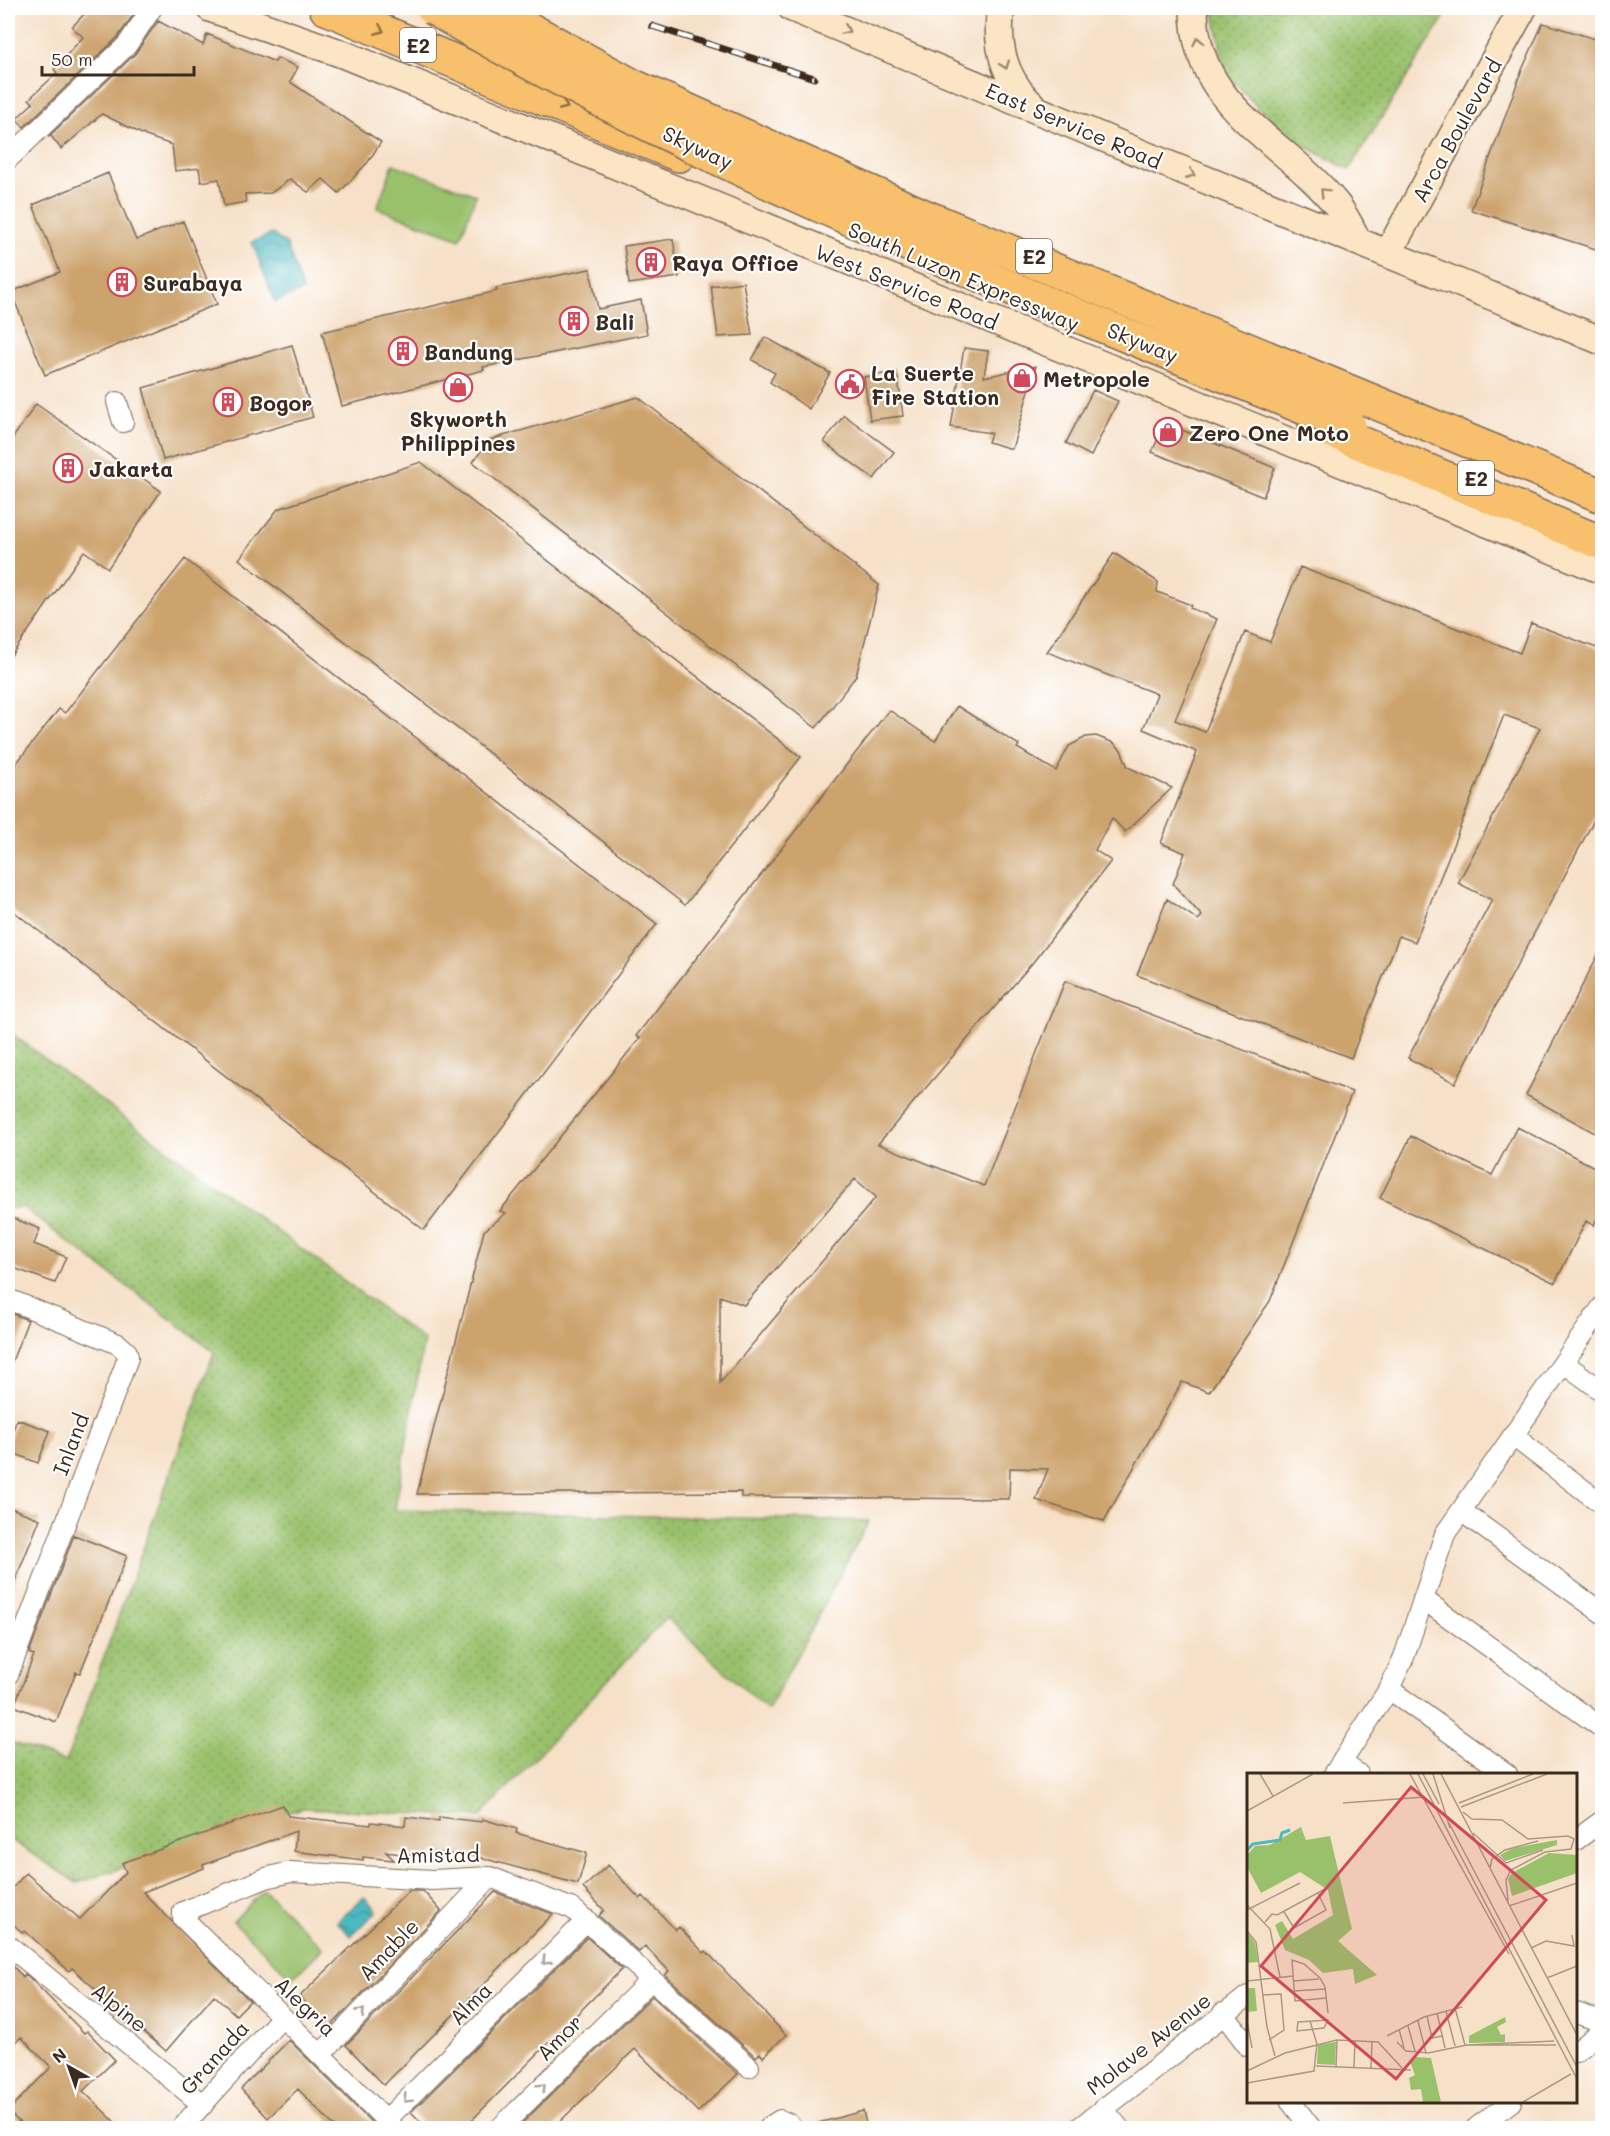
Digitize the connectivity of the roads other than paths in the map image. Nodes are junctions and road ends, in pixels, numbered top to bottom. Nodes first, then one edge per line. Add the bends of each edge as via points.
1 (152, 8) edge
2 (210, 8) edge
3 (326, 8) edge
4 (434, 8) edge
5 (792, 8) edge
6 (1001, 8) edge
7 (1194, 8) edge
8 (1523, 8) edge
9 (478, 14) edge
10 (1040, 112) junction
11 (8, 159) edge
12 (1357, 240) junction
13 (1388, 253) junction
14 (1602, 341) edge
15 (117, 402) dead end
16 (123, 422) dead end
17 (1602, 489) edge
18 (1602, 496) edge
19 (1602, 531) edge
20 (1602, 543) edge
21 (1602, 570) edge
22 (8, 1299) edge
23 (1602, 1307) edge
24 (1564, 1363) junction
25 (1602, 1391) edge
26 (1513, 1436) junction
27 (1602, 1504) edge
28 (1461, 1511) junction
29 (1423, 1599) junction
30 (1602, 1613) edge
31 (8, 1675) edge
32 (1389, 1689) junction
33 (1602, 1728) edge
34 (1337, 1768) edge
35 (1354, 1773) edge
36 (1506, 1773) edge
37 (1602, 1821) edge
38 (1579, 1832) edge
39 (490, 1877) junction
40 (183, 1918) joint
41 (588, 1920) junction
42 (8, 1945) edge
43 (651, 1980) junction
44 (1247, 1997) edge
45 (1223, 2013) junction
46 (1577, 2014) edge
47 (282, 2017) junction
48 (1602, 2022) edge
49 (1602, 2031) edge
50 (1247, 2045) edge
51 (1577, 2050) edge
52 (321, 2054) junction
53 (749, 2067) dead end
54 (1292, 2103) edge
55 (1510, 2103) edge
56 (203, 2105) junction
57 (1103, 2109) junction
58 (390, 2124) edge
59 (181, 2128) edge
60 (500, 2128) edge
61 (768, 2128) edge
62 (792, 2128) edge
63 (1079, 2128) edge
64 (1119, 2128) edge
65 (1311, 2128) edge
66 (1476, 2128) edge

1 - 11 street via 128,45
2 - 21 main road, West Service Road via 394,75
3 -> 20 highway, South Luzon Expressway / E2
4 - 9 highway
4 - 19 highway, Skyway / E2, bridge via 620,111 908,245
5 -> 10 main road, East Service Road
6 -> 10 main road via 1000,44 1005,66 1018,89
12 -> 7 main road via 1336,204 1216,87 1199,50
8 - 13 main road, Arca Boulevard
9 - 17 highway, E2
9 - 18 highway, Skyway / E2, bridge via 926,217
10 -> 12 main road, East Service Road
12 - 13 main road, East Service Road
13 - 14 main road, East Service Road
15 - 16 street
22 - 31 street, Inland via 118,1344 128,1352
23 - 24 street
24 - 25 street
24 - 26 street
26 - 27 street
26 - 28 street
28 - 29 street via 1445,1534
28 - 30 street
29 - 32 street
29 - 33 street
32 - 34 street
32 - 36 street
34 - 35 street
37 - 38 street
39 - 40 street, Amistad via 433,1880 290,1872 185,1910
39 - 41 street, Amistad via 573,1909
52 -> 39 street, Amable
40 - 47 street, Alegria
41 - 43 street, Amistad
41 -> 58 street, Alma
42 - 56 street, Alpine
43 - 53 street, Amistad
60 -> 43 street, Amor
44 - 45 street, Molave Avenue
45 - 50 street
45 - 57 street, Molave Avenue
46 - 48 street
47 - 52 street, Alegria
47 - 56 street, Granada
49 - 51 street
52 - 58 street, Alegria
54 - 65 street
55 - 66 street
56 - 59 street, Granada
57 - 63 street, Molave Avenue
57 - 64 street
61 - 62 street via 780,2120

